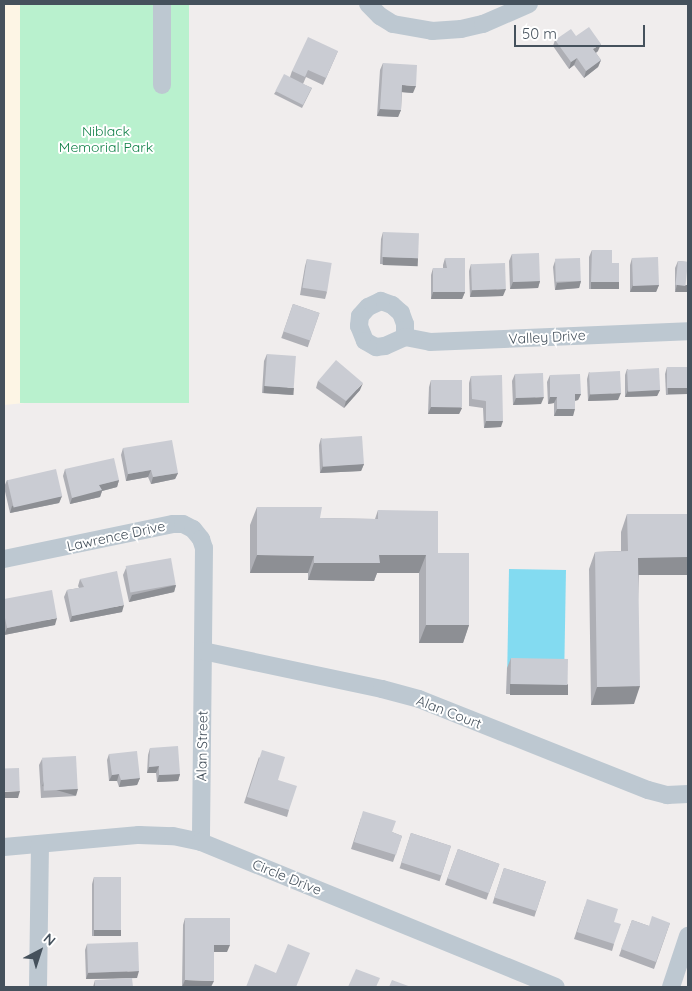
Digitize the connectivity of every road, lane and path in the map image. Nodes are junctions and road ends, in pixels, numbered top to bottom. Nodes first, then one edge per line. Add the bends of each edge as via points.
1 (162, 4) edge
2 (368, 4) edge
3 (529, 4) edge
4 (162, 86) dead end
5 (688, 331) edge
6 (406, 337) dead end
7 (4, 559) edge
8 (203, 651) junction
9 (688, 794) edge
10 (201, 842) junction
11 (40, 844) junction
12 (4, 847) edge
13 (688, 936) edge
14 (38, 987) edge
15 (556, 987) edge
16 (671, 987) edge

1 - 4 street
2 - 3 street via 393,24 432,31 483,24
5 - 6 street, Valley Drive via 430,342
7 - 8 street, Lawrence Drive via 173,524 193,528 204,548
8 - 9 street, Alan Court via 401,694 648,790 667,795
8 - 10 street, Alan Street
10 - 11 street, Circle Drive via 173,836 140,835
10 - 15 street, Circle Drive
11 - 12 street, Circle Drive
11 - 14 street
13 - 16 street

